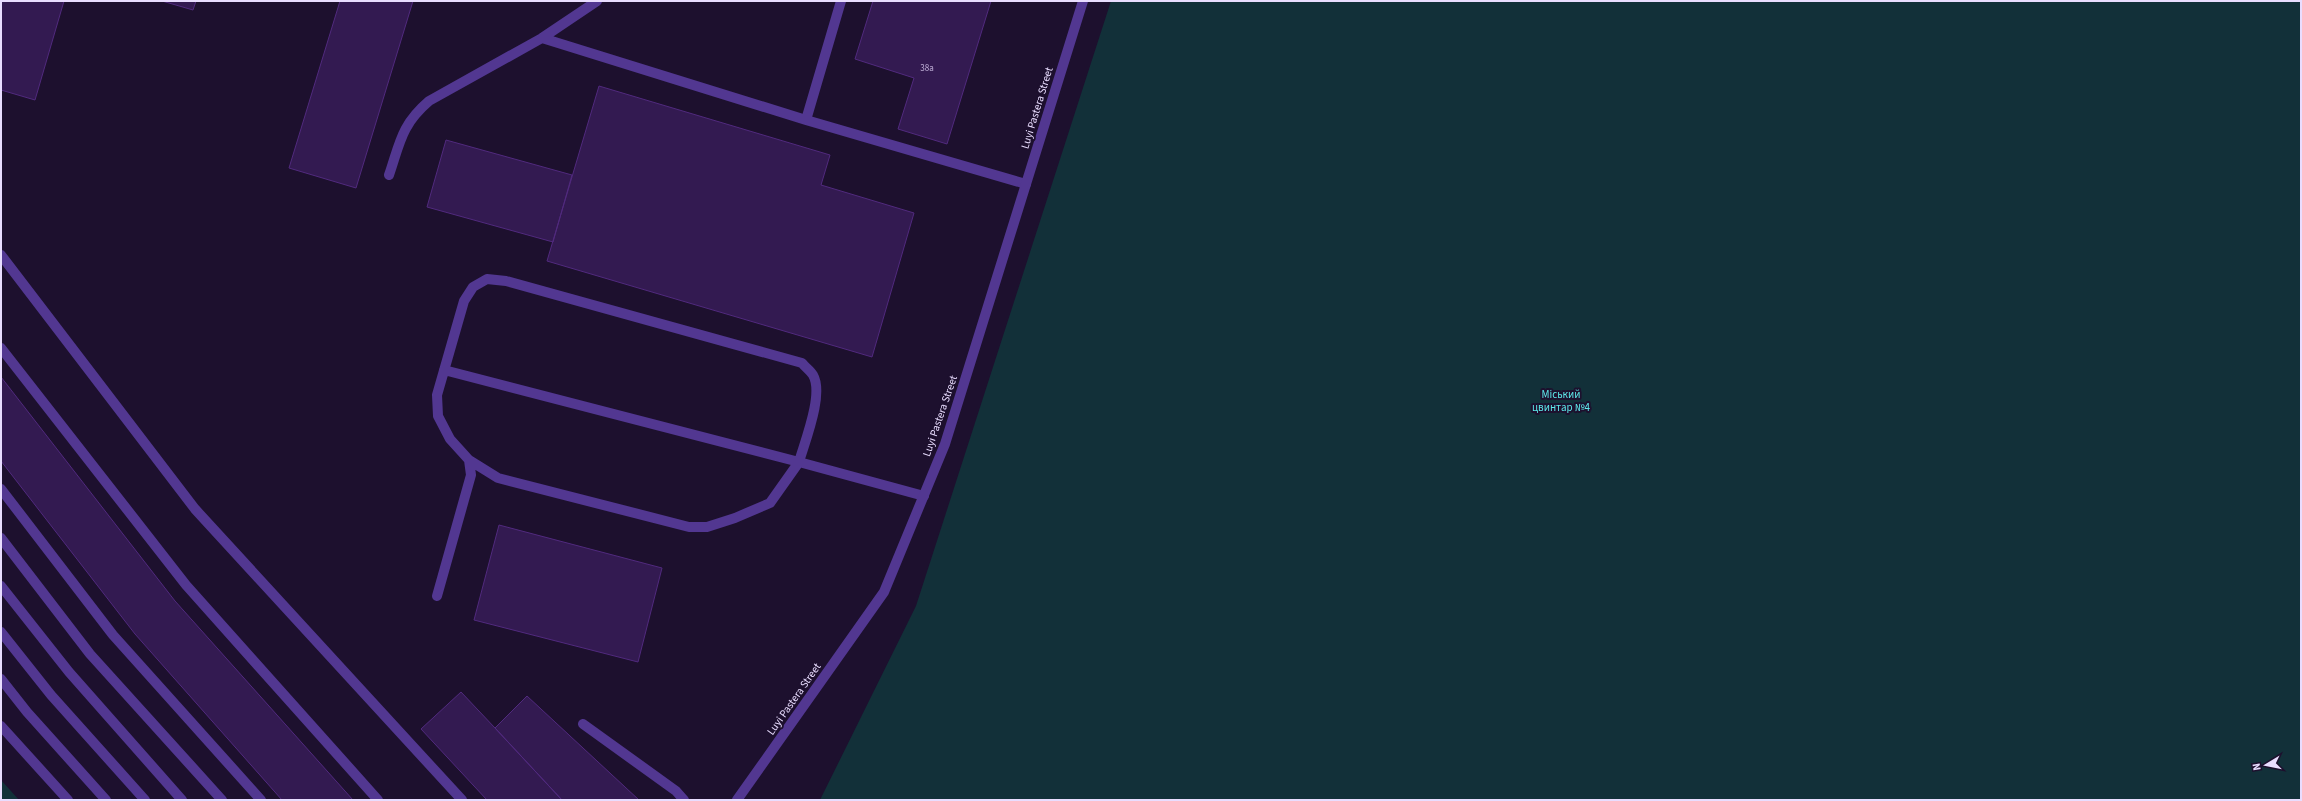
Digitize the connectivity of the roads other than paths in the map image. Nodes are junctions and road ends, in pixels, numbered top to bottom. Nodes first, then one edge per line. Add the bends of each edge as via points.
1 (597, 1) edge
2 (841, 1) edge
3 (1083, 1) edge
4 (542, 38) junction
5 (806, 120) junction
6 (389, 175) dead end
7 (1026, 184) junction
8 (1, 255) edge
9 (1, 348) edge
10 (444, 370) junction
11 (469, 460) junction
12 (799, 462) junction
13 (1, 490) edge
14 (924, 496) junction
15 (1, 538) edge
16 (1, 586) edge
17 (437, 596) dead end
18 (1, 632) edge
19 (1, 679) edge
20 (583, 724) dead end
21 (1, 726) edge
22 (68, 800) edge
23 (106, 800) edge
24 (145, 800) edge
25 (182, 800) edge
26 (222, 800) edge
27 (261, 800) edge
28 (378, 800) edge
29 (462, 800) edge
30 (684, 800) edge
31 (737, 800) edge

1 - 4 street
2 - 5 street
3 - 7 street, Luyi Pastera Street
4 - 5 street
4 - 6 street via 429,101 413,115 403,131
5 - 7 street
7 - 14 street, Luyi Pastera Street via 945,444
8 - 29 street via 195,509
9 - 28 street via 186,585
10 - 11 street via 437,395 438,416 450,439
10 - 12 street
10 - 12 street via 464,301 473,287 487,279 506,280 802,363 813,375 817,388
11 - 12 street via 498,478 689,527 707,527 770,504
11 - 17 street via 471,475
12 - 14 street
13 - 27 street via 113,635
14 - 31 street, Luyi Pastera Street via 884,592
15 - 26 street via 90,654
16 - 25 street via 68,672
18 - 24 street via 51,695
19 - 23 street
20 - 30 street via 676,791
21 - 22 street

